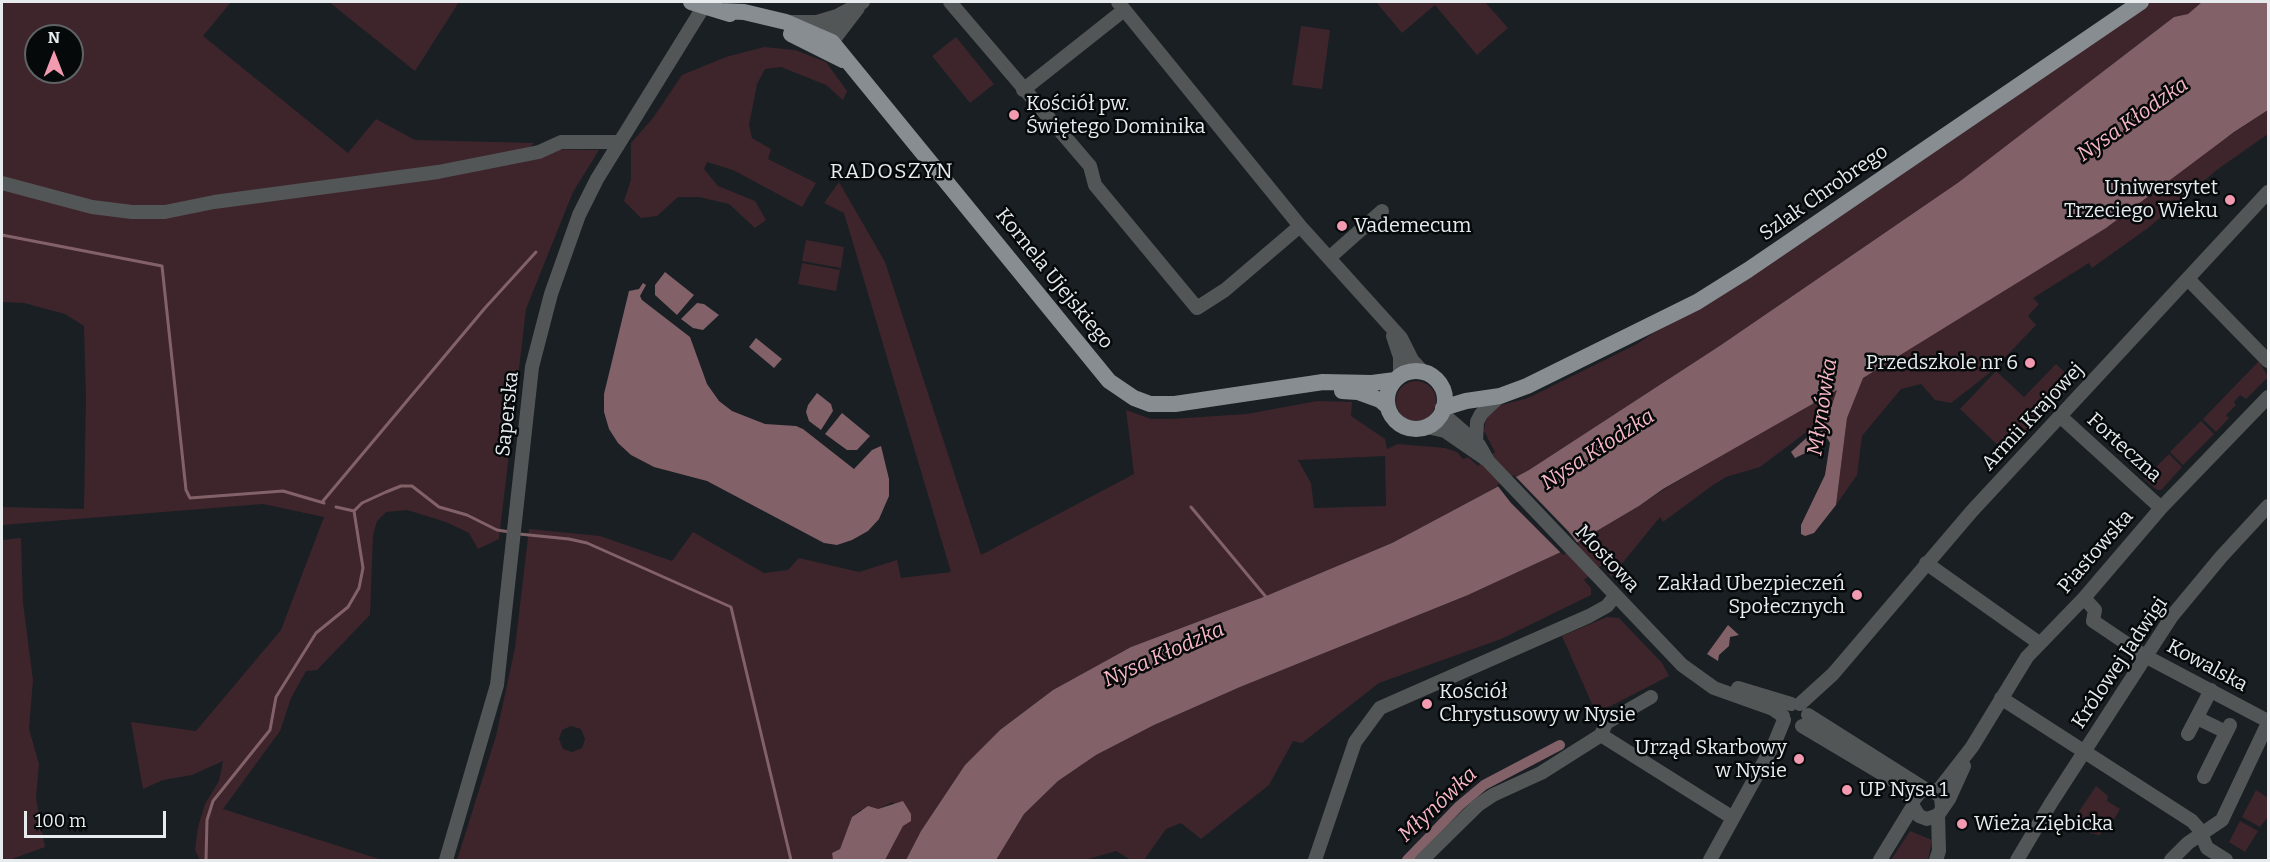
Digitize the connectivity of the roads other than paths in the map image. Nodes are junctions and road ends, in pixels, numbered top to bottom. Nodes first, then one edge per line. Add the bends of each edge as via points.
1 (950, 2) edge
2 (2141, 2) edge
3 (697, 4) edge
4 (1121, 6) edge
5 (721, 11) junction
6 (839, 15) junction
7 (786, 22) junction
8 (826, 42) junction
9 (1023, 90) junction
10 (618, 142) junction
11 (2, 183) edge
12 (2268, 192) edge
13 (1382, 211) dead end
14 (1299, 226) junction
15 (1329, 258) junction
16 (2189, 280) junction
17 (1390, 329) junction
18 (2268, 360) edge
19 (1424, 373) junction
20 (1398, 378) junction
21 (1441, 386) junction
22 (1287, 389) junction
23 (1507, 393) junction
24 (2268, 397) edge
25 (1387, 406) junction
26 (1442, 410) junction
27 (2060, 416) junction
28 (1427, 427) junction
29 (1482, 453) junction
30 (2268, 506) edge
31 (2162, 508) junction
32 (1926, 563) junction
33 (1615, 596) junction
34 (2084, 598) junction
35 (2039, 643) junction
36 (2145, 656) junction
37 (2211, 690) junction
38 (1651, 697) dead end
39 (2001, 698) junction
40 (1796, 715) junction
41 (2233, 717) junction
42 (2196, 718) junction
43 (2268, 722) edge
44 (2188, 734) dead end
45 (1601, 735) junction
46 (1972, 747) junction
47 (2085, 750) junction
48 (2204, 777) dead end
49 (1930, 791) junction
50 (1913, 804) junction
51 (1940, 812) junction
52 (1733, 818) junction
53 (2202, 835) junction
54 (2019, 858) edge
55 (446, 861) edge
56 (1316, 861) edge
57 (1422, 861) edge
58 (1710, 861) edge
59 (1880, 861) edge
60 (1936, 861) edge
61 (2171, 861) edge
62 (2226, 861) edge

1 - 9 street
2 - 23 main road, Szlak Chrobrego via 1712,294
3 - 5 main road
3 - 10 street, Saperska
4 - 9 street
4 - 14 street
5 - 7 main road
5 - 8 main road
6 - 7 street via 817,22
6 - 8 street
6 - 8 street via 863,2
7 - 8 main road
8 - 22 main road, Kornela Ujejskiego via 1116,387 1134,398 1161,405
9 - 14 street via 1090,166 1095,185 1197,308
10 - 11 street via 561,142 539,152 438,172 165,212 132,213 92,207
10 - 55 street, Saperska via 579,215 541,325 532,367 497,685
12 - 16 street, Armii Krajowej
13 - 15 street
14 - 15 street
15 - 17 street
16 - 18 street
16 - 27 street, Armii Krajowej
17 - 19 street via 1401,338
17 - 20 street via 1400,357
19 - 20 main road via 1412,372
19 - 21 main road
20 - 22 main road, Kornela Ujejskiego via 1372,383 1323,382
20 - 25 main road via 1389,389
21 - 23 main road, Szlak Chrobrego via 1472,393
21 - 26 main road
22 - 25 main road, Kornela Ujejskiego via 1358,392
23 - 26 main road, Szlak Chrobrego via 1466,400
23 - 29 street via 1480,414 1477,422
24 - 31 street, Piastowska
25 - 28 main road via 1401,425
26 - 28 main road
26 - 29 street, Mostowa
27 - 31 street, Forteczna
27 - 32 street, Armii Krajowej
28 - 29 street, Mostowa via 1445,431
29 - 33 street, Mostowa
30 - 36 street, Królowej Jadwigi via 2221,556
31 - 34 street, Piastowska
32 - 35 street
32 - 40 street, Armii Krajowej
33 - 40 street, Mostowa via 1682,665 1701,678
33 - 56 street via 1582,620 1380,708 1354,742
34 - 35 street, Piastowska
34 - 36 street, Kowalska via 2095,610 2092,621
35 - 39 street, Piastowska
36 - 37 street, Kowalska
36 - 47 street, Królowej Jadwigi
37 - 41 street, Kowalska
37 - 42 street
38 - 45 street via 1606,723
39 - 46 street, Piastowska
39 - 47 street
40 - 49 street
40 - 50 street via 1896,782
40 - 52 street, Armii Krajowej
41 - 42 street
41 - 43 street, Kowalska
41 - 48 street
42 - 44 street
43 - 53 street via 2222,820
45 - 52 street
45 - 57 street via 1541,773 1478,805
46 - 49 street, Piastowska
46 - 51 street, Piastowska
47 - 53 street via 2192,821
47 - 54 street, Królowej Jadwigi
49 - 50 street via 1917,794
49 - 51 street via 1941,797
50 - 51 street via 1915,812 1924,818
50 - 59 street
51 - 60 street
52 - 58 street, Armii Krajowej
53 - 61 street via 2183,846
53 - 62 street via 2207,848

